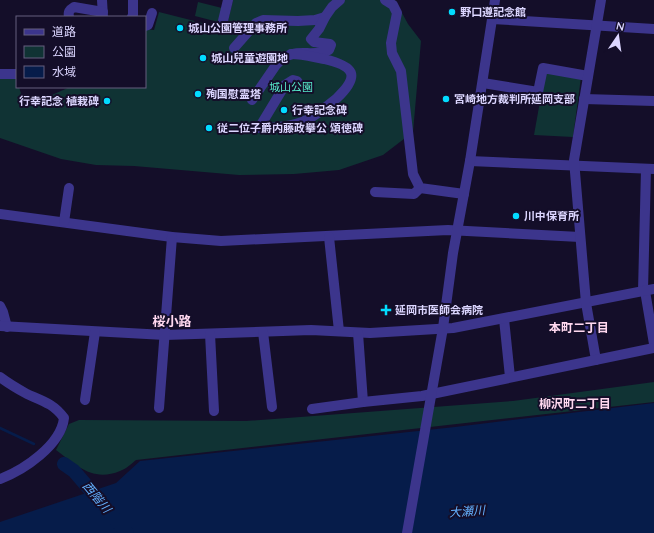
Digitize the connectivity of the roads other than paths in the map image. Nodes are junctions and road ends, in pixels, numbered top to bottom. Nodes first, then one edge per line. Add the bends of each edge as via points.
1 (102, 0) edge
2 (133, 0) edge
3 (228, 0) edge
4 (340, 0) edge
5 (385, 0) edge
6 (495, 0) edge
7 (601, 0) edge
8 (152, 12) dead end
9 (103, 14) edge
10 (69, 16) edge
11 (132, 16) edge
12 (325, 17) junction
13 (492, 19) junction
14 (222, 25) dead end
15 (597, 25) junction
16 (146, 26) edge
17 (654, 29) edge
18 (234, 48) dead end
19 (291, 54) junction
20 (0, 74) edge
21 (16, 74) edge
22 (588, 76) junction
23 (482, 83) junction
24 (299, 88) dead end
25 (584, 99) junction
26 (252, 100) dead end
27 (654, 101) edge
28 (470, 161) junction
29 (575, 166) junction
30 (650, 169) edge
31 (69, 188) dead end
32 (420, 188) junction
33 (375, 192) dead end
34 (464, 194) junction
35 (0, 214) edge
36 (64, 222) junction
37 (457, 230) junction
38 (172, 237) junction
39 (330, 237) junction
40 (580, 237) junction
41 (647, 290) edge
42 (586, 303) junction
43 (0, 306) edge
44 (504, 319) junction
45 (4, 327) edge
46 (443, 328) junction
47 (339, 331) junction
48 (95, 332) junction
49 (263, 332) junction
50 (358, 333) junction
51 (210, 334) junction
52 (165, 335) junction
53 (654, 344) edge
54 (654, 348) edge
55 (596, 360) junction
56 (0, 377) edge
57 (510, 377) junction
58 (430, 399) junction
59 (85, 400) dead end
60 (363, 402) junction
61 (272, 407) dead end
62 (159, 408) dead end
63 (312, 409) dead end
64 (214, 411) dead end
65 (0, 479) edge
66 (407, 533) edge

1 - 9 street
2 - 11 street
3 - 14 street
4 - 12 street via 332,6
5 - 32 street via 397,13 391,43 392,53 401,71 413,174
6 - 13 street
7 - 15 street
8 - 16 street
9 - 10 street via 74,7 70,9
12 - 18 street via 298,21 263,20 256,23
12 - 19 street via 311,39 314,42 330,44 329,50 323,53
13 - 15 street
13 - 23 street
15 - 17 street
15 - 22 street
19 - 24 street via 340,63 349,69 350,83 332,102 310,119 286,127 255,128 285,85 293,80 299,84
19 - 26 street via 280,60
20 - 21 street
22 - 23 street via 543,68 538,92
22 - 25 street
23 - 28 street
25 - 27 street
25 - 29 street
28 - 29 street
28 - 34 street
29 - 30 street
29 - 40 street
30 - 41 street
31 - 36 street
32 - 33 street via 414,194
32 - 34 street
34 - 37 street
35 - 36 street
36 - 38 street
37 - 39 street
37 - 40 street
37 - 46 street
38 - 39 street via 221,242
38 - 52 street
39 - 47 street
40 - 42 street
41 - 42 street
41 - 53 street
42 - 44 street
42 - 55 street
43 - 45 street
44 - 46 street
44 - 57 street
45 - 48 street
46 - 50 street
46 - 58 street
47 - 49 street
47 - 50 street
48 - 52 street
48 - 59 street
49 - 51 street
49 - 61 street
50 - 60 street
51 - 52 street
51 - 64 street
52 - 62 street
54 - 55 street
55 - 57 street
56 - 65 street via 58,409 64,418 60,431 40,456
57 - 58 street
58 - 60 street via 422,396
58 - 66 street
60 - 63 street

